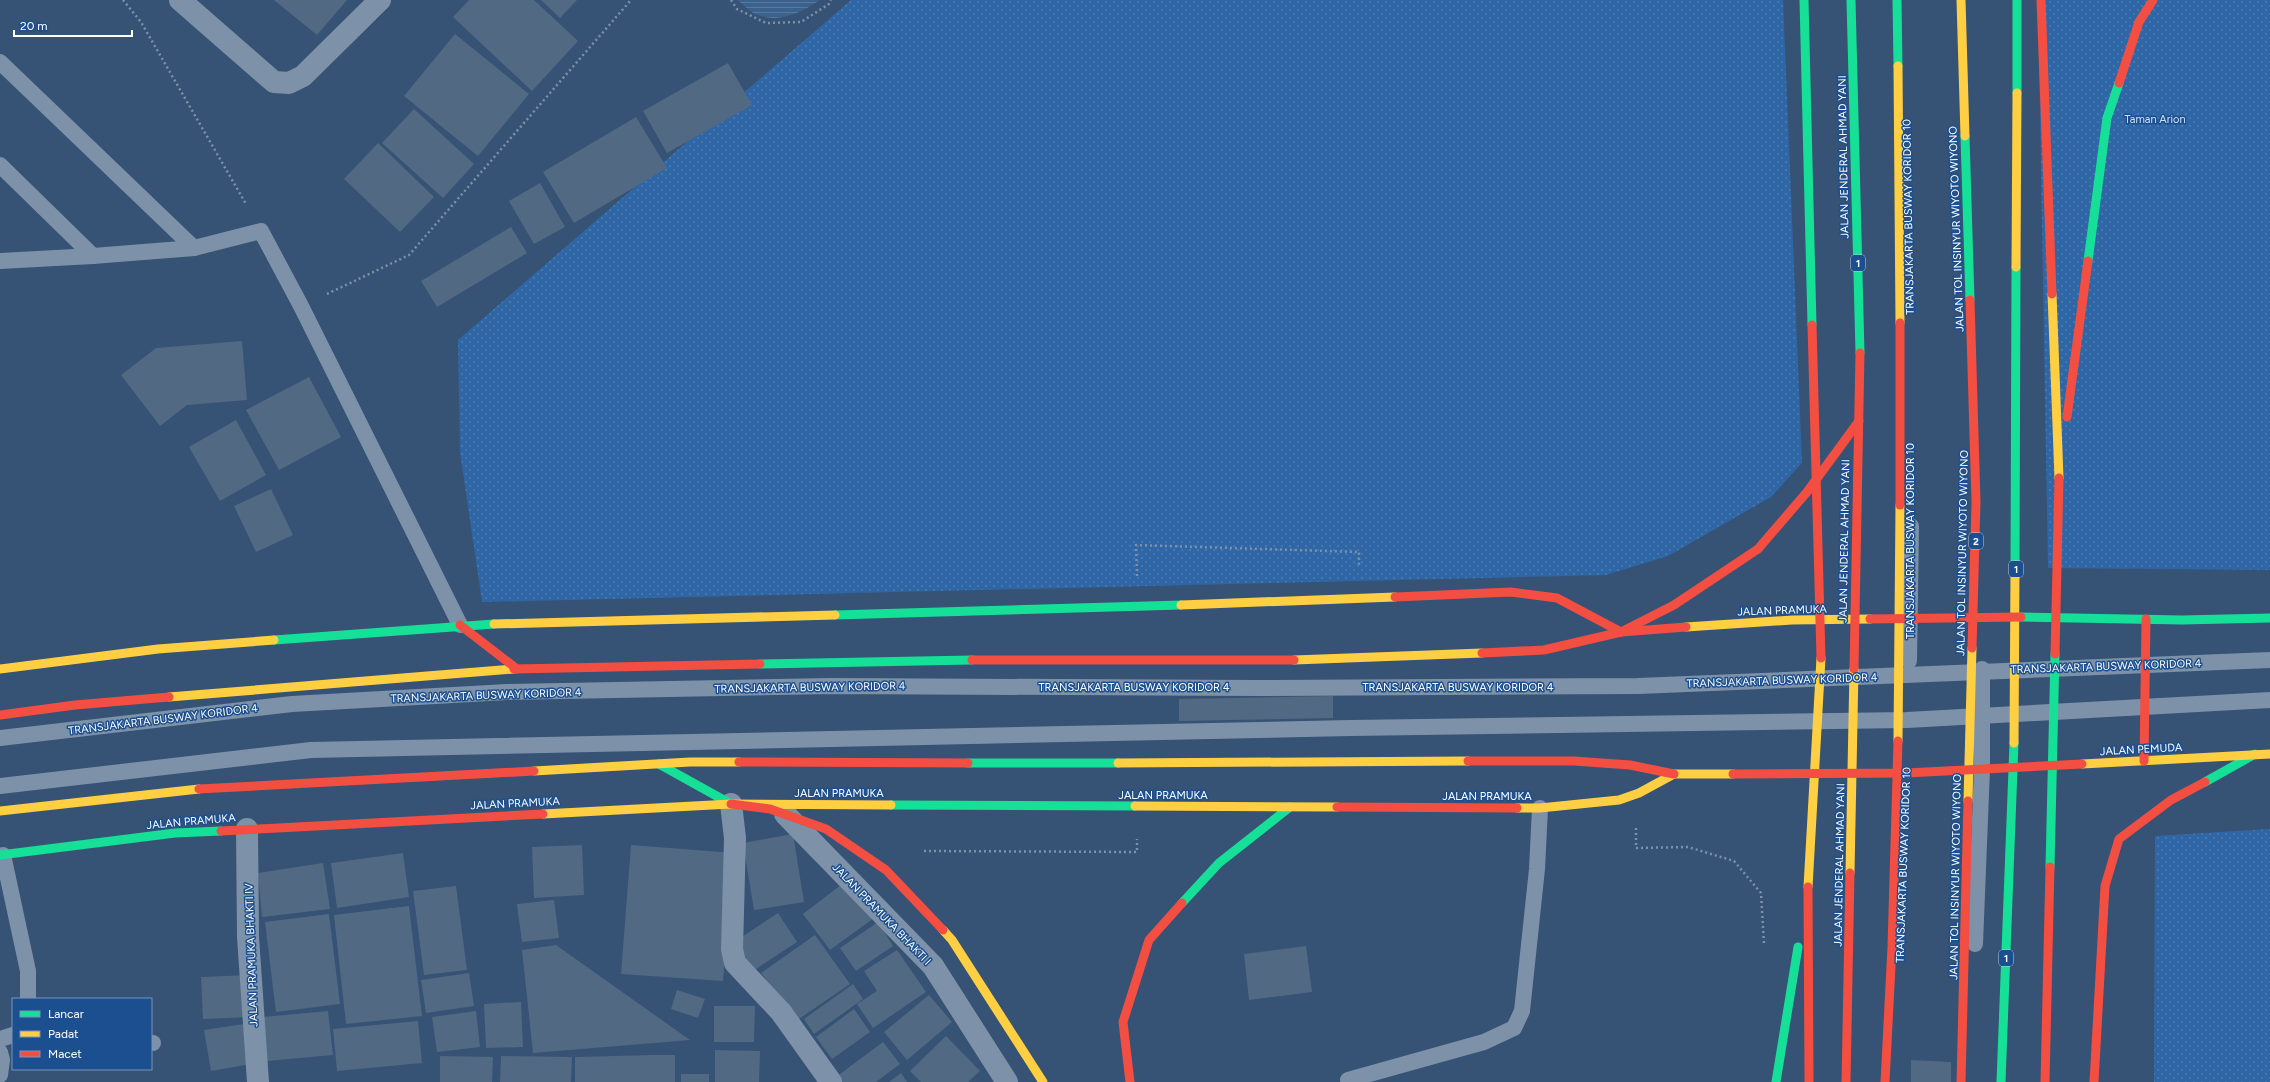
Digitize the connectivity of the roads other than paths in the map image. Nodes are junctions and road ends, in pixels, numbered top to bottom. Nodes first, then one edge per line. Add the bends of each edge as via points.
1 (180, 0) edge
2 (380, 0) edge
3 (1804, 0) edge
4 (1851, 0) edge
5 (1896, 0) edge
6 (1900, 0) edge
7 (1961, 0) edge
8 (1968, 0) edge
9 (2017, 0) edge
10 (2041, 0) edge
11 (2153, 0) edge
12 (0, 62) edge
13 (0, 165) edge
14 (194, 248) junction
15 (93, 256) junction
16 (0, 261) edge
17 (1858, 421) junction
18 (2059, 481) junction
19 (2015, 618) junction
20 (2270, 618) edge
21 (1911, 619) junction
22 (1982, 619) junction
23 (2146, 619) junction
24 (1855, 620) junction
25 (460, 624) junction
26 (1622, 632) junction
27 (2270, 660) edge
28 (2145, 665) junction
29 (0, 669) edge
30 (517, 669) junction
31 (2015, 670) junction
32 (1982, 672) junction
33 (1909, 675) junction
34 (1854, 677) junction
35 (2270, 700) edge
36 (2145, 706) junction
37 (0, 715) edge
38 (2015, 715) junction
39 (1982, 716) junction
40 (1906, 720) junction
41 (1854, 721) junction
42 (0, 738) edge
43 (2255, 754) junction
44 (2270, 754) edge
45 (2144, 761) junction
46 (659, 764) junction
47 (2013, 768) junction
48 (1982, 769) junction
49 (1906, 773) junction
50 (1674, 774) junction
51 (1854, 774) junction
52 (0, 786) edge
53 (731, 804) junction
54 (1290, 808) junction
55 (1540, 808) junction
56 (0, 811) edge
57 (785, 814) junction
58 (247, 829) junction
59 (2, 855) edge
60 (1808, 892) junction
61 (28, 998) edge
62 (12, 1035) edge
63 (0, 1039) edge
64 (1348, 1080) dead end
65 (258, 1082) edge
66 (831, 1082) edge
67 (1007, 1082) edge
68 (1043, 1082) edge
69 (1130, 1082) edge
70 (1776, 1082) edge
71 (1809, 1082) edge
72 (1846, 1082) edge
73 (1885, 1082) edge
74 (1895, 1082) edge
75 (1961, 1082) edge
76 (1970, 1082) edge
77 (2001, 1082) edge
78 (2045, 1082) edge
79 (2094, 1082) edge

1 - 2 street via 274,82 289,83 302,76
3 - 60 main road via 1821,664
4 - 17 main road, JALAN JENDERAL AHMAD YANI / 1 via 1860,357
5 - 73 main road via 1901,506 1893,957
6 - 21 lane, TRANSJAKARTA BUSWAY KORIDOR 10 via 1907,127
7 - 75 main road, JALAN TOL INSINYUR WIYOTO WIYONO / 2 via 1976,502
8 - 22 lane via 1974,128
9 - 19 main road, 1
10 - 18 main road
11 - 18 main road via 2139,22 2107,118
12 - 14 lane
13 - 15 lane
14 - 15 lane
14 - 25 lane via 261,231
15 - 16 lane
17 - 24 main road, JALAN JENDERAL AHMAD YANI / 1
17 - 26 main road via 1807,492 1758,549 1674,605
18 - 78 main road
19 - 22 main road, JALAN PRAMUKA
19 - 23 main road
19 - 31 main road, 1
20 - 23 main road
21 - 22 main road, JALAN PRAMUKA
21 - 24 main road, JALAN PRAMUKA
21 - 33 lane, TRANSJAKARTA BUSWAY KORIDOR 10
22 - 32 lane
23 - 28 main road
24 - 26 main road, JALAN PRAMUKA via 1792,620
24 - 34 main road, JALAN JENDERAL AHMAD YANI / 1
25 - 26 main road via 1049,610 1511,592 1557,598
25 - 29 main road via 158,649
25 - 30 main road
26 - 30 main road, JALAN PRAMUKA via 1544,650 1359,658 1230,661 932,660
27 - 28 lane, TRANSJAKARTA BUSWAY KORIDOR 4
28 - 31 lane, TRANSJAKARTA BUSWAY KORIDOR 4
28 - 36 main road
30 - 37 main road, JALAN PRAMUKA via 75,705
31 - 32 lane, TRANSJAKARTA BUSWAY KORIDOR 4
31 - 38 main road, 1
32 - 33 lane, TRANSJAKARTA BUSWAY KORIDOR 4
32 - 39 lane
33 - 34 lane, TRANSJAKARTA BUSWAY KORIDOR 4
33 - 40 lane, TRANSJAKARTA BUSWAY KORIDOR 10
34 - 41 main road, JALAN JENDERAL AHMAD YANI / 1
34 - 42 lane, TRANSJAKARTA BUSWAY KORIDOR 4 via 1638,686 830,686 507,692 292,704
35 - 36 lane
36 - 38 lane
36 - 45 main road
38 - 39 lane
38 - 47 main road, 1
39 - 40 lane
39 - 48 lane
40 - 41 lane
40 - 49 lane, TRANSJAKARTA BUSWAY KORIDOR 10
41 - 51 main road, JALAN JENDERAL AHMAD YANI / 1
41 - 52 lane via 312,750
43 - 44 main road, JALAN PEMUDA
43 - 45 main road, JALAN PEMUDA
43 - 79 main road via 2171,800 2118,840 2105,886
45 - 47 main road, JALAN PEMUDA
46 - 50 main road, JALAN PRAMUKA via 1574,761 1630,765
46 - 53 main road
46 - 56 main road, JALAN PRAMUKA via 200,789
47 - 48 main road, JALAN PRAMUKA
47 - 77 main road, 1
48 - 49 main road, JALAN PRAMUKA
48 - 76 lane
49 - 51 main road, JALAN PRAMUKA
49 - 74 lane, TRANSJAKARTA BUSWAY KORIDOR 10
50 - 51 main road, JALAN PRAMUKA
50 - 55 main road, JALAN PRAMUKA via 1639,793 1618,800
51 - 72 main road, JALAN JENDERAL AHMAD YANI / 1
53 - 54 main road, JALAN PRAMUKA
53 - 57 main road via 770,809
53 - 58 main road, JALAN PRAMUKA
53 - 66 street via 735,838 732,949 734,963 781,1012
54 - 55 main road, JALAN PRAMUKA
54 - 69 main road via 1218,863 1149,940 1123,1022
55 - 64 lane via 1537,869 1522,1011 1514,1028 1484,1042
57 - 67 street, JALAN PRAMUKA BHAKTI I via 933,966
57 - 68 main road via 826,829 886,870 952,940
58 - 59 main road, JALAN PRAMUKA via 175,833
58 - 65 street, JALAN PRAMUKA BHAKTI IV via 248,937
59 - 61 lane via 28,971
60 - 70 main road via 1780,1046
60 - 71 main road
62 - 63 lane

